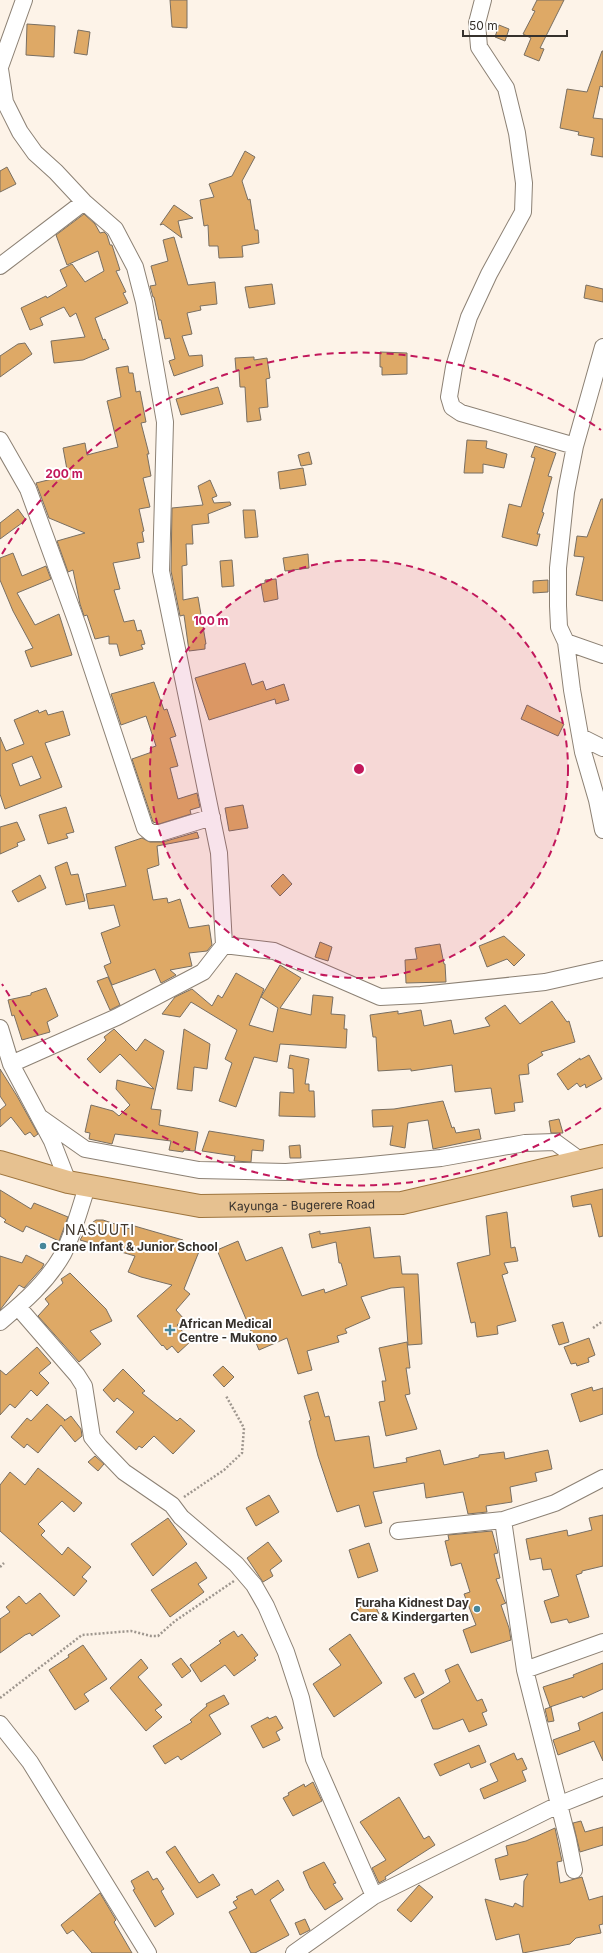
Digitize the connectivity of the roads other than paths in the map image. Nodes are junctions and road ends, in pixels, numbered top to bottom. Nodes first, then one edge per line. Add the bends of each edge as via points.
1 (24, 0) edge
2 (483, 0) edge
3 (0, 68) edge
4 (84, 202) junction
5 (0, 266) edge
6 (603, 347) edge
7 (0, 440) edge
8 (575, 446) junction
9 (566, 642) junction
10 (603, 655) edge
11 (581, 737) junction
12 (603, 748) edge
13 (212, 817) junction
14 (603, 830) edge
15 (224, 945) junction
16 (603, 969) edge
17 (0, 1028) edge
18 (11, 1064) junction
19 (41, 1118) junction
20 (603, 1156) edge
21 (581, 1161) junction
22 (0, 1162) edge
23 (78, 1183) junction
24 (18, 1307) junction
25 (0, 1322) edge
26 (603, 1478) edge
27 (503, 1520) junction
28 (398, 1531) dead end
29 (603, 1642) edge
30 (525, 1670) junction
31 (0, 1724) edge
32 (603, 1787) edge
33 (558, 1805) junction
34 (574, 1870) dead end
35 (374, 1896) junction
36 (148, 1953) edge
37 (294, 1953) edge

1 - 3 street
2 - 8 street via 477,23 479,48 506,88 517,133 524,183 523,212 489,274 469,318 454,367 449,397 452,406 461,413
3 - 4 street via 5,102 20,132 35,153
4 - 5 street
4 - 13 street via 115,229 135,267 144,302 165,422 161,571
6 - 8 street
7 - 13 street via 28,489 78,626 145,828 151,833 160,833
8 - 9 street via 566,492 558,568 559,627
9 - 10 street
9 - 11 street
11 - 12 street
11 - 14 street
13 - 15 street via 219,853
15 - 16 street via 274,951 380,996 421,995 545,982
15 - 18 street via 203,972 117,1017
17 - 18 street
18 - 19 street
19 - 21 street via 85,1149 199,1170 286,1172 361,1166 441,1158 525,1142 555,1142
19 - 23 street
20 - 21 main road, Kayunga - Bugerere Road
21 - 23 main road, Kayunga - Bugerere Road via 402,1203 200,1206
22 - 23 main road, Kayunga - Bugerere Road
23 - 24 street via 71,1235 62,1254 40,1287
24 - 25 street
24 - 35 street via 84,1386 92,1437 100,1447 124,1472 172,1505 181,1517 236,1564 254,1585 278,1630 301,1698 314,1759
26 - 27 street via 555,1503
27 - 28 street
27 - 30 street
29 - 30 street
30 - 33 street
31 - 36 street via 30,1762
32 - 33 street
33 - 34 street
33 - 35 street
35 - 37 street

